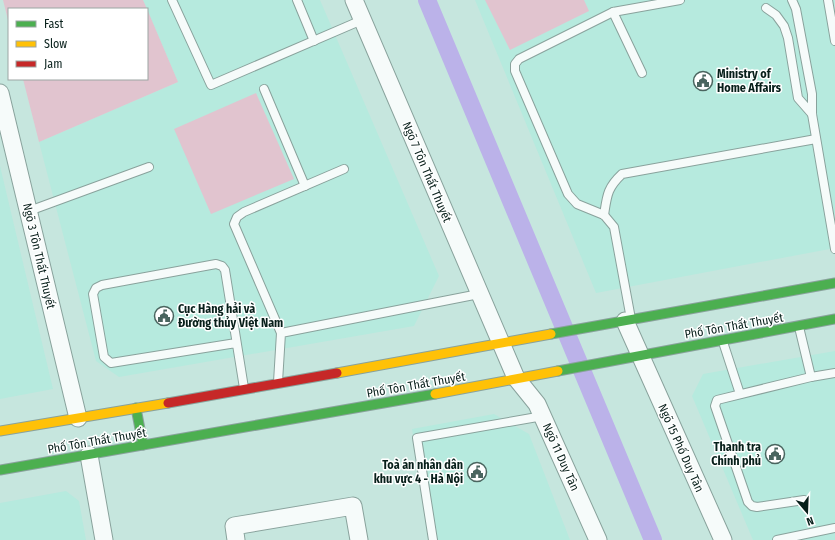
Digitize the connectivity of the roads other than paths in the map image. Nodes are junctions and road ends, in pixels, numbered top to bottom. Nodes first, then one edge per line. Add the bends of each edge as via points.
1 (172, 0) edge
2 (297, 0) edge
3 (354, 0) edge
4 (680, 0) edge
5 (792, 0) edge
6 (828, 0) edge
7 (766, 8) dead end
8 (613, 12) junction
9 (362, 20) junction
10 (314, 41) junction
11 (835, 41) edge
12 (642, 73) dead end
13 (264, 89) dead end
14 (0, 93) edge
15 (812, 114) junction
16 (3, 117) edge
17 (816, 139) junction
18 (149, 166) dead end
19 (344, 169) dead end
20 (306, 186) junction
21 (29, 211) junction
22 (604, 215) junction
23 (835, 249) edge
24 (835, 283) edge
25 (479, 294) junction
26 (835, 319) edge
27 (628, 320) junction
28 (799, 326) junction
29 (281, 333) junction
30 (723, 341) junction
31 (236, 343) junction
32 (501, 343) junction
33 (640, 355) junction
34 (835, 372) edge
35 (811, 376) junction
36 (516, 378) junction
37 (278, 382) junction
38 (244, 389) junction
39 (740, 394) junction
40 (136, 408) junction
41 (542, 416) junction
42 (78, 418) junction
43 (0, 431) edge
44 (143, 446) junction
45 (89, 455) junction
46 (0, 470) edge
47 (804, 500) dead end
48 (835, 528) edge
49 (104, 540) edge
50 (236, 540) edge
51 (359, 540) edge
52 (433, 540) edge
53 (598, 540) edge
54 (723, 540) edge
55 (777, 540) edge

1 - 10 lane via 210,85
2 - 10 lane
3 - 9 street, Ngõ 7 Tôn Thất Thuyết
4 - 8 lane
5 - 15 lane via 805,53 812,94
6 - 11 lane
7 - 15 lane via 776,15 784,26 798,98
8 - 12 lane
8 - 22 lane via 520,59 515,64 515,71 568,194 577,204
9 - 10 lane
9 - 25 street, Ngõ 7 Tôn Thất Thuyết
13 - 20 lane
14 - 16 street, Ngõ 3 Tôn Thất Thuyết
15 - 17 lane
16 - 21 street, Ngõ 3 Tôn Thất Thuyết
17 - 22 lane via 622,174 613,182 607,193
17 - 23 lane
18 - 21 lane
19 - 20 lane
20 - 29 lane via 244,212 237,217 234,224
21 - 42 street, Ngõ 3 Tôn Thất Thuyết
22 - 27 lane via 614,227
24 - 27 main road, Phố Tôn Thất Thuyết
25 - 29 lane
25 - 32 street, Ngõ 7 Tôn Thất Thuyết
26 - 28 main road, Phố Tôn Thất Thuyết
27 - 32 main road, Phố Tôn Thất Thuyết
27 - 33 street, Ngõ 15 Phố Duy Tân
28 - 30 main road, Phố Tôn Thất Thuyết
28 - 35 lane
29 - 37 lane
30 - 33 main road, Phố Tôn Thất Thuyết
30 - 39 lane
31 - 31 lane via 225,270 222,266 216,264 102,285 96,288 93,294 104,357 111,363
31 - 38 lane
32 - 36 street, Ngõ 11 Duy Tân
32 - 37 main road, Phố Tôn Thất Thuyết
33 - 36 main road, Phố Tôn Thất Thuyết
33 - 54 street, Ngõ 15 Phố Duy Tân
34 - 35 lane
35 - 39 lane
36 - 41 street, Ngõ 11 Duy Tân via 537,404
36 - 44 main road, Phố Tôn Thất Thuyết
37 - 38 main road, Phố Tôn Thất Thuyết
38 - 40 main road, Phố Tôn Thất Thuyết
39 - 47 lane via 717,400 715,406 748,502 757,507
40 - 42 main road, Phố Tôn Thất Thuyết
40 - 44 main road
41 - 52 lane via 417,438
41 - 53 street, Ngõ 11 Duy Tân
42 - 43 main road, Phố Tôn Thất Thuyết
44 - 45 main road, Phố Tôn Thất Thuyết
45 - 46 main road, Phố Tôn Thất Thuyết
45 - 49 street
48 - 55 lane
50 - 51 street via 234,526 353,506

